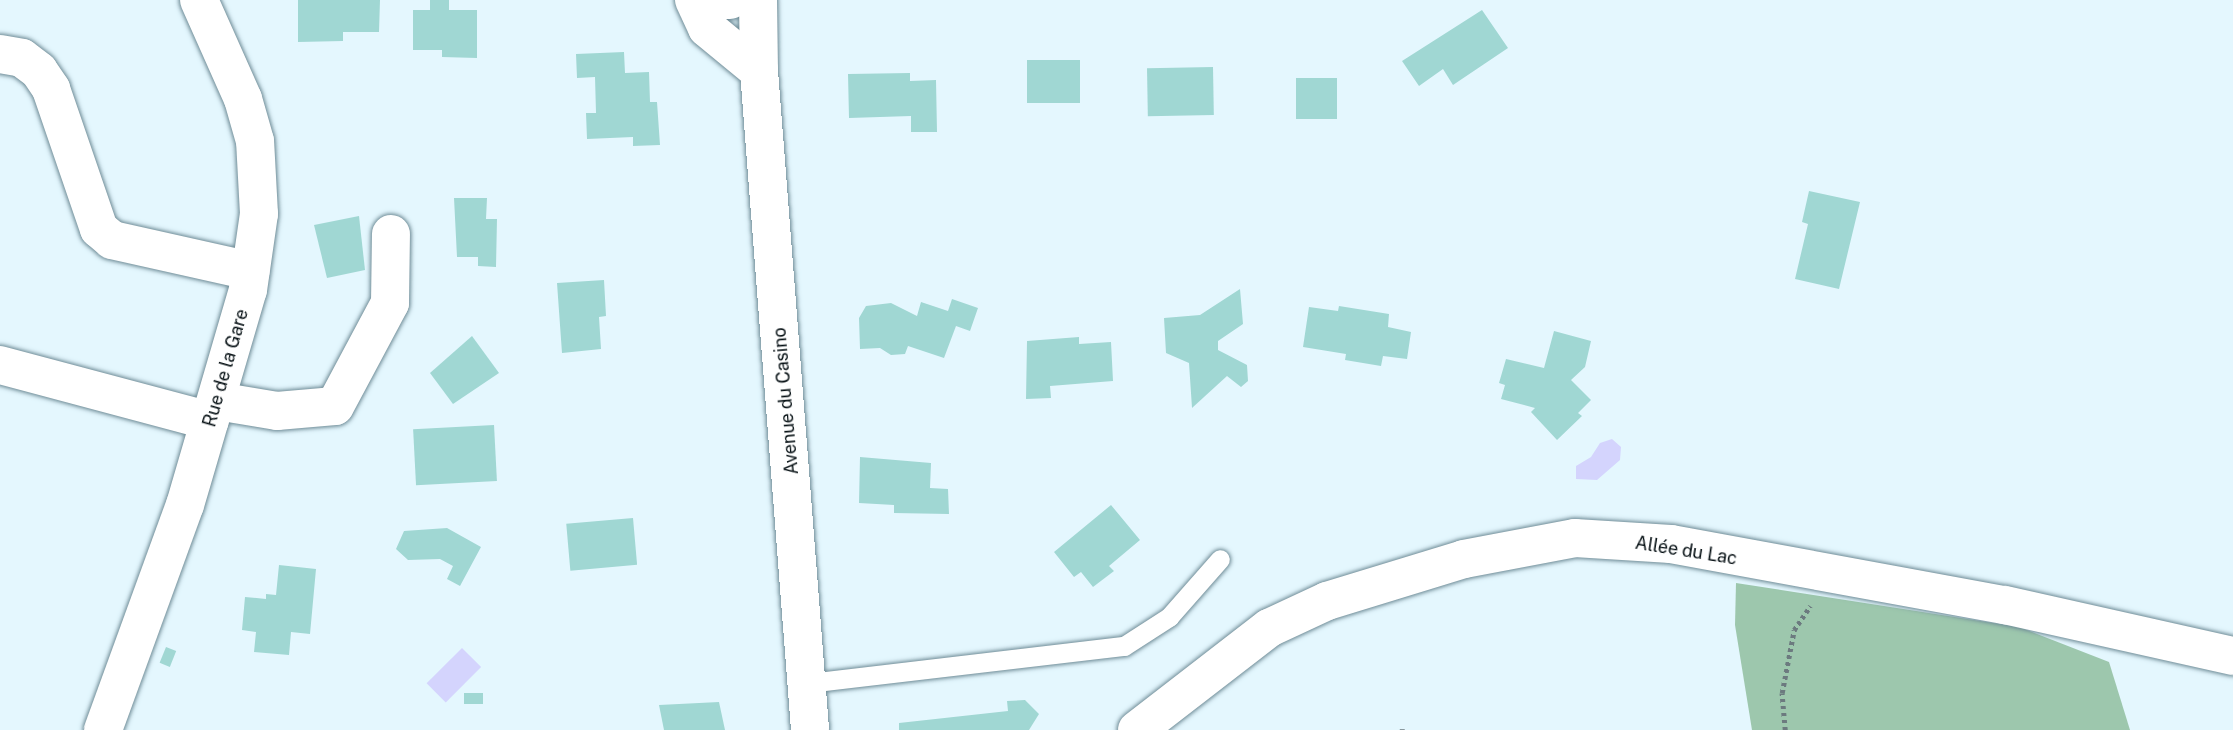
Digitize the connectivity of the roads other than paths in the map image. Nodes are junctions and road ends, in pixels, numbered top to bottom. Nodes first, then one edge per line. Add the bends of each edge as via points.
1 (199, 0) edge
2 (694, 0) edge
3 (716, 0) edge
4 (730, 0) edge
5 (758, 0) edge
6 (0, 54) edge
7 (759, 71) junction
8 (391, 234) dead end
9 (251, 271) junction
10 (0, 365) edge
11 (214, 411) junction
12 (1220, 559) dead end
13 (2233, 656) edge
14 (808, 683) junction
15 (103, 730) edge
16 (810, 730) edge
17 (1137, 730) edge

1 - 9 street, Rue de la Gare via 243,99 255,141 259,214
2 - 7 street via 707,28
3 - 4 street
5 - 7 street, Avenue du Casino
6 - 9 street via 22,58 39,71 51,89 99,229 112,240
7 - 14 street, Avenue du Casino
8 - 11 street via 390,303 335,406
9 - 11 street, Rue de la Gare
10 - 11 street
11 - 15 street, Rue de la Gare via 186,505
12 - 14 lane via 1169,617 1124,646
13 - 17 street, Allée du Lac via 2006,605 1671,544 1575,538 1464,559 1327,601 1269,628
14 - 16 street, Avenue du Casino

